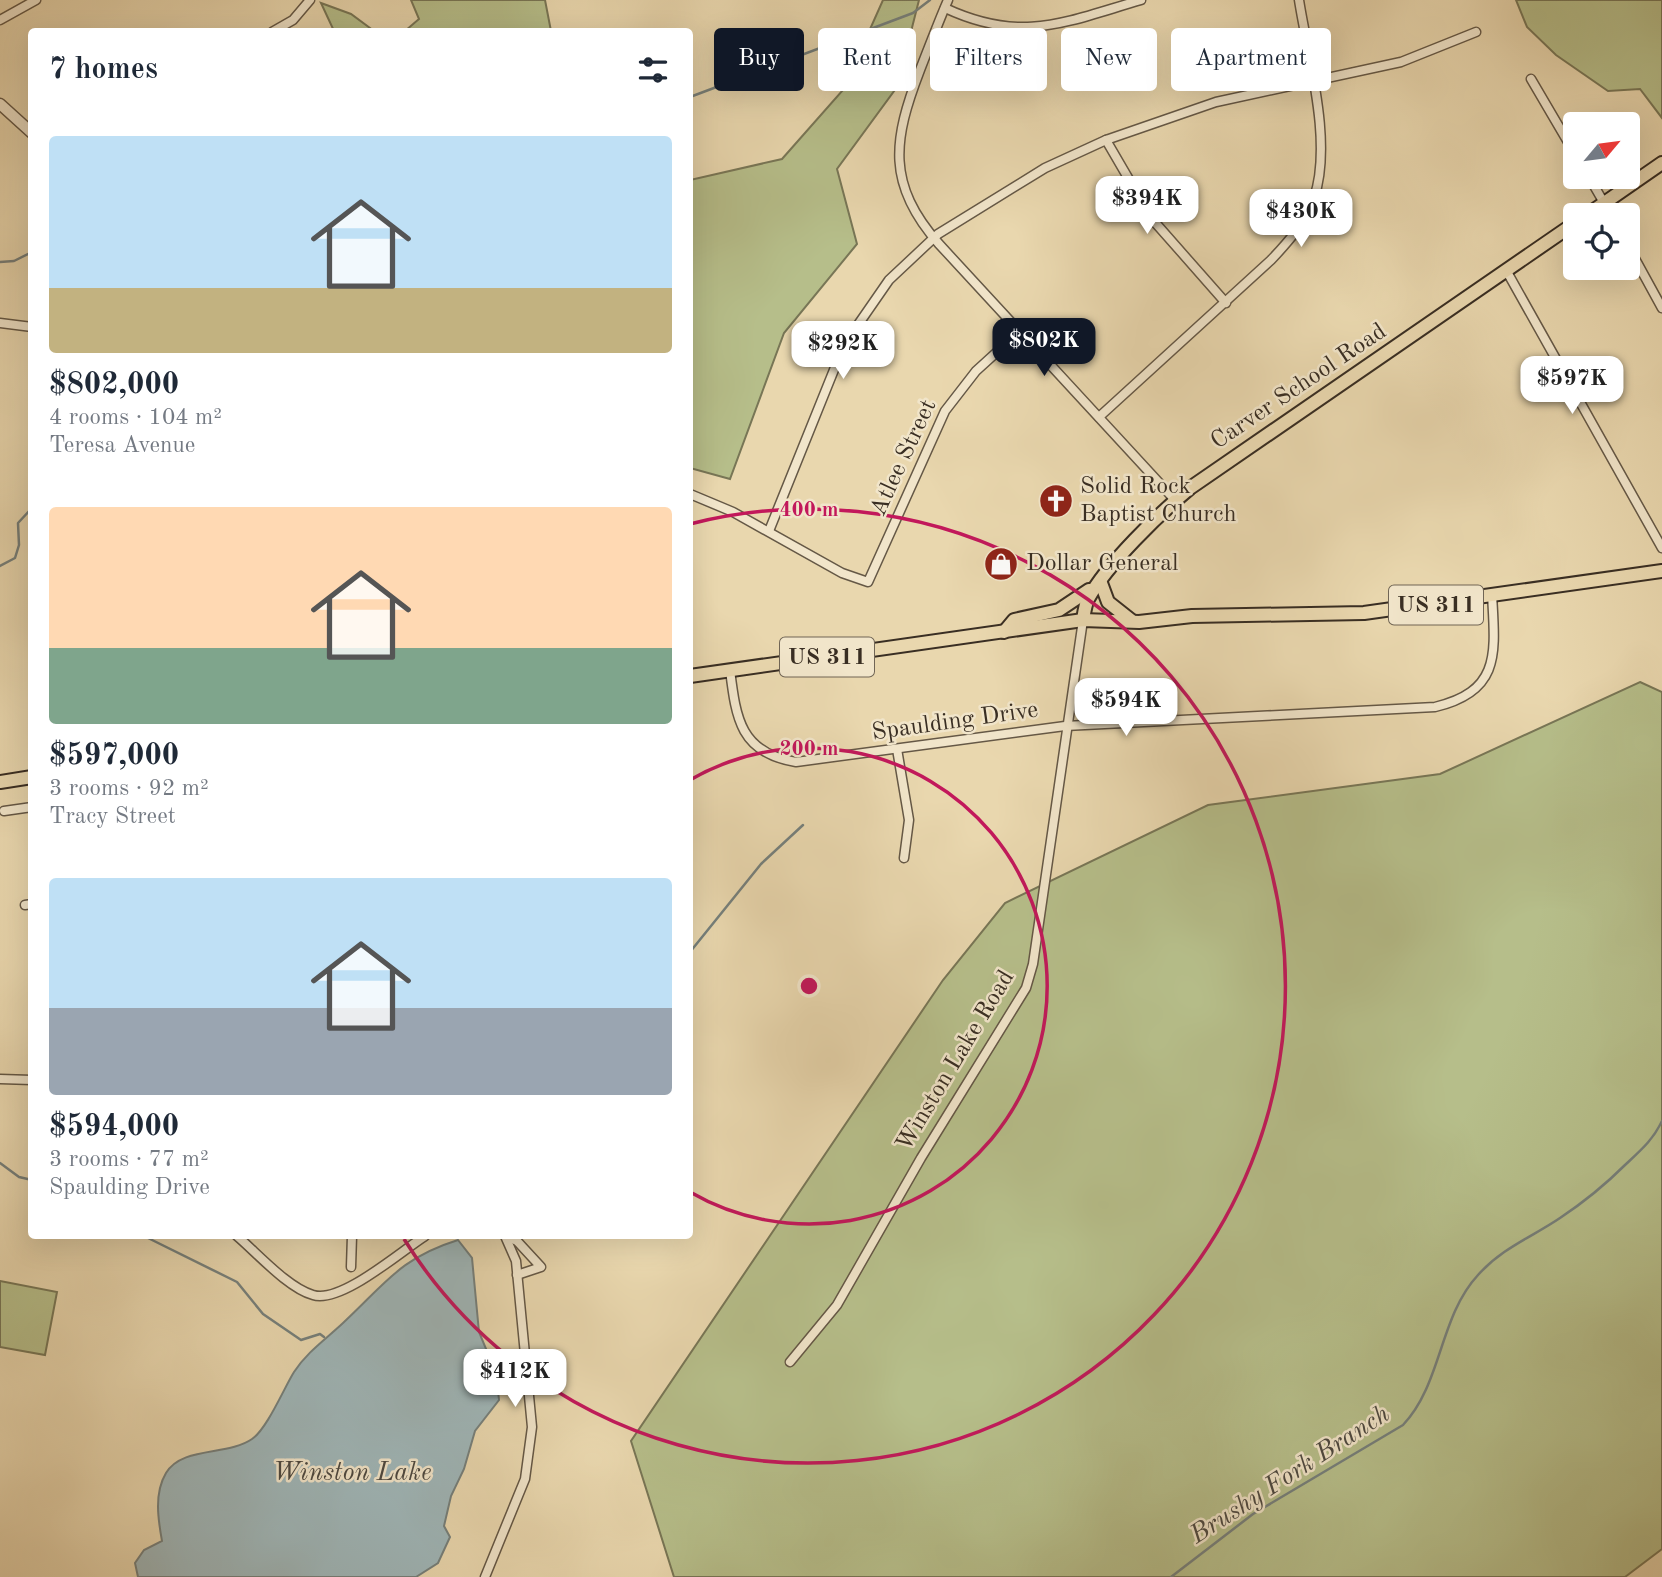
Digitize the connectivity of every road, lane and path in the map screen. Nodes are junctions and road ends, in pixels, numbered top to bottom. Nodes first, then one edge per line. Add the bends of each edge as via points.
1 (36, 0) edge
2 (310, 0) edge
3 (1141, 0) edge
4 (1298, 0) edge
5 (946, 4) edge
6 (0, 20) edge
7 (281, 28) edge
8 (1303, 28) edge
9 (1476, 32) dead end
10 (1331, 78) edge
11 (1531, 79) dead end
12 (1269, 91) edge
13 (1313, 91) edge
14 (0, 104) edge
15 (28, 129) edge
16 (1563, 134) edge
17 (1106, 140) junction
18 (1662, 163) edge
19 (1614, 203) edge
20 (1563, 231) edge
21 (933, 238) junction
22 (1640, 268) edge
23 (1506, 270) junction
24 (1226, 303) junction
25 (1662, 308) edge
26 (0, 323) edge
27 (28, 326) edge
28 (1020, 331) junction
29 (1099, 417) junction
30 (693, 495) edge
31 (1175, 500) junction
32 (769, 531) junction
33 (1662, 548) edge
34 (1662, 571) edge
35 (1101, 583) junction
36 (1492, 594) junction
37 (1083, 620) junction
38 (1132, 621) junction
39 (1004, 632) junction
40 (730, 670) junction
41 (693, 676) edge
42 (1065, 726) junction
43 (897, 749) junction
44 (28, 778) edge
45 (0, 782) edge
46 (28, 808) edge
47 (4, 811) dead end
48 (904, 858) dead end
49 (0, 1079) edge
50 (28, 1080) edge
51 (241, 1239) edge
52 (352, 1239) edge
53 (420, 1239) edge
54 (506, 1239) edge
55 (512, 1239) edge
56 (351, 1267) dead end
57 (517, 1275) junction
58 (790, 1362) dead end
59 (485, 1577) edge

1 - 6 street
2 - 7 street
3 - 5 street via 1032,29 982,24
4 - 8 street
5 - 21 street via 903,118 898,150 905,189
9 - 10 street via 1401,62
11 - 16 street
12 - 17 street via 1216,102
13 - 24 street via 1320,151 1311,204 1291,239
14 - 15 street
17 - 21 street via 1045,168
17 - 24 street via 1152,219
18 - 19 main road
20 - 23 main road, Carver School Road
21 - 28 street
21 - 32 street via 889,280 844,345
22 - 25 street
23 - 31 main road, Carver School Road
23 - 33 street
24 - 29 street
26 - 27 street
28 - 29 street
28 - 32 street, Atlee Street via 976,371 951,402 868,582 842,573
29 - 31 street
30 - 32 street
31 - 35 main road, Carver School Road
34 - 36 main road, US 311
35 - 37 main road, Carver School Road via 1087,601
35 - 38 main road via 1108,601
35 - 39 main road via 1059,610 1014,620
36 - 38 main road, US 311 via 1429,607 1364,613
36 - 42 street, Spaulding Drive via 1495,651 1478,688 1460,701 1435,707
37 - 38 main road, US 311
37 - 39 main road, US 311
37 - 42 street, Winston Lake Road
39 - 40 main road, US 311
40 - 41 main road, US 311
40 - 43 street, Spaulding Drive via 736,718 761,749 779,759 796,762
42 - 43 street, Spaulding Drive
42 - 58 street, Winston Lake Road via 1026,988 837,1305
43 - 48 street via 909,820
44 - 45 main road
46 - 47 street
49 - 50 street
51 - 53 street via 296,1286 319,1297 341,1292
52 - 56 street
54 - 57 street
55 - 57 street via 541,1267
57 - 59 street via 532,1427 525,1479

